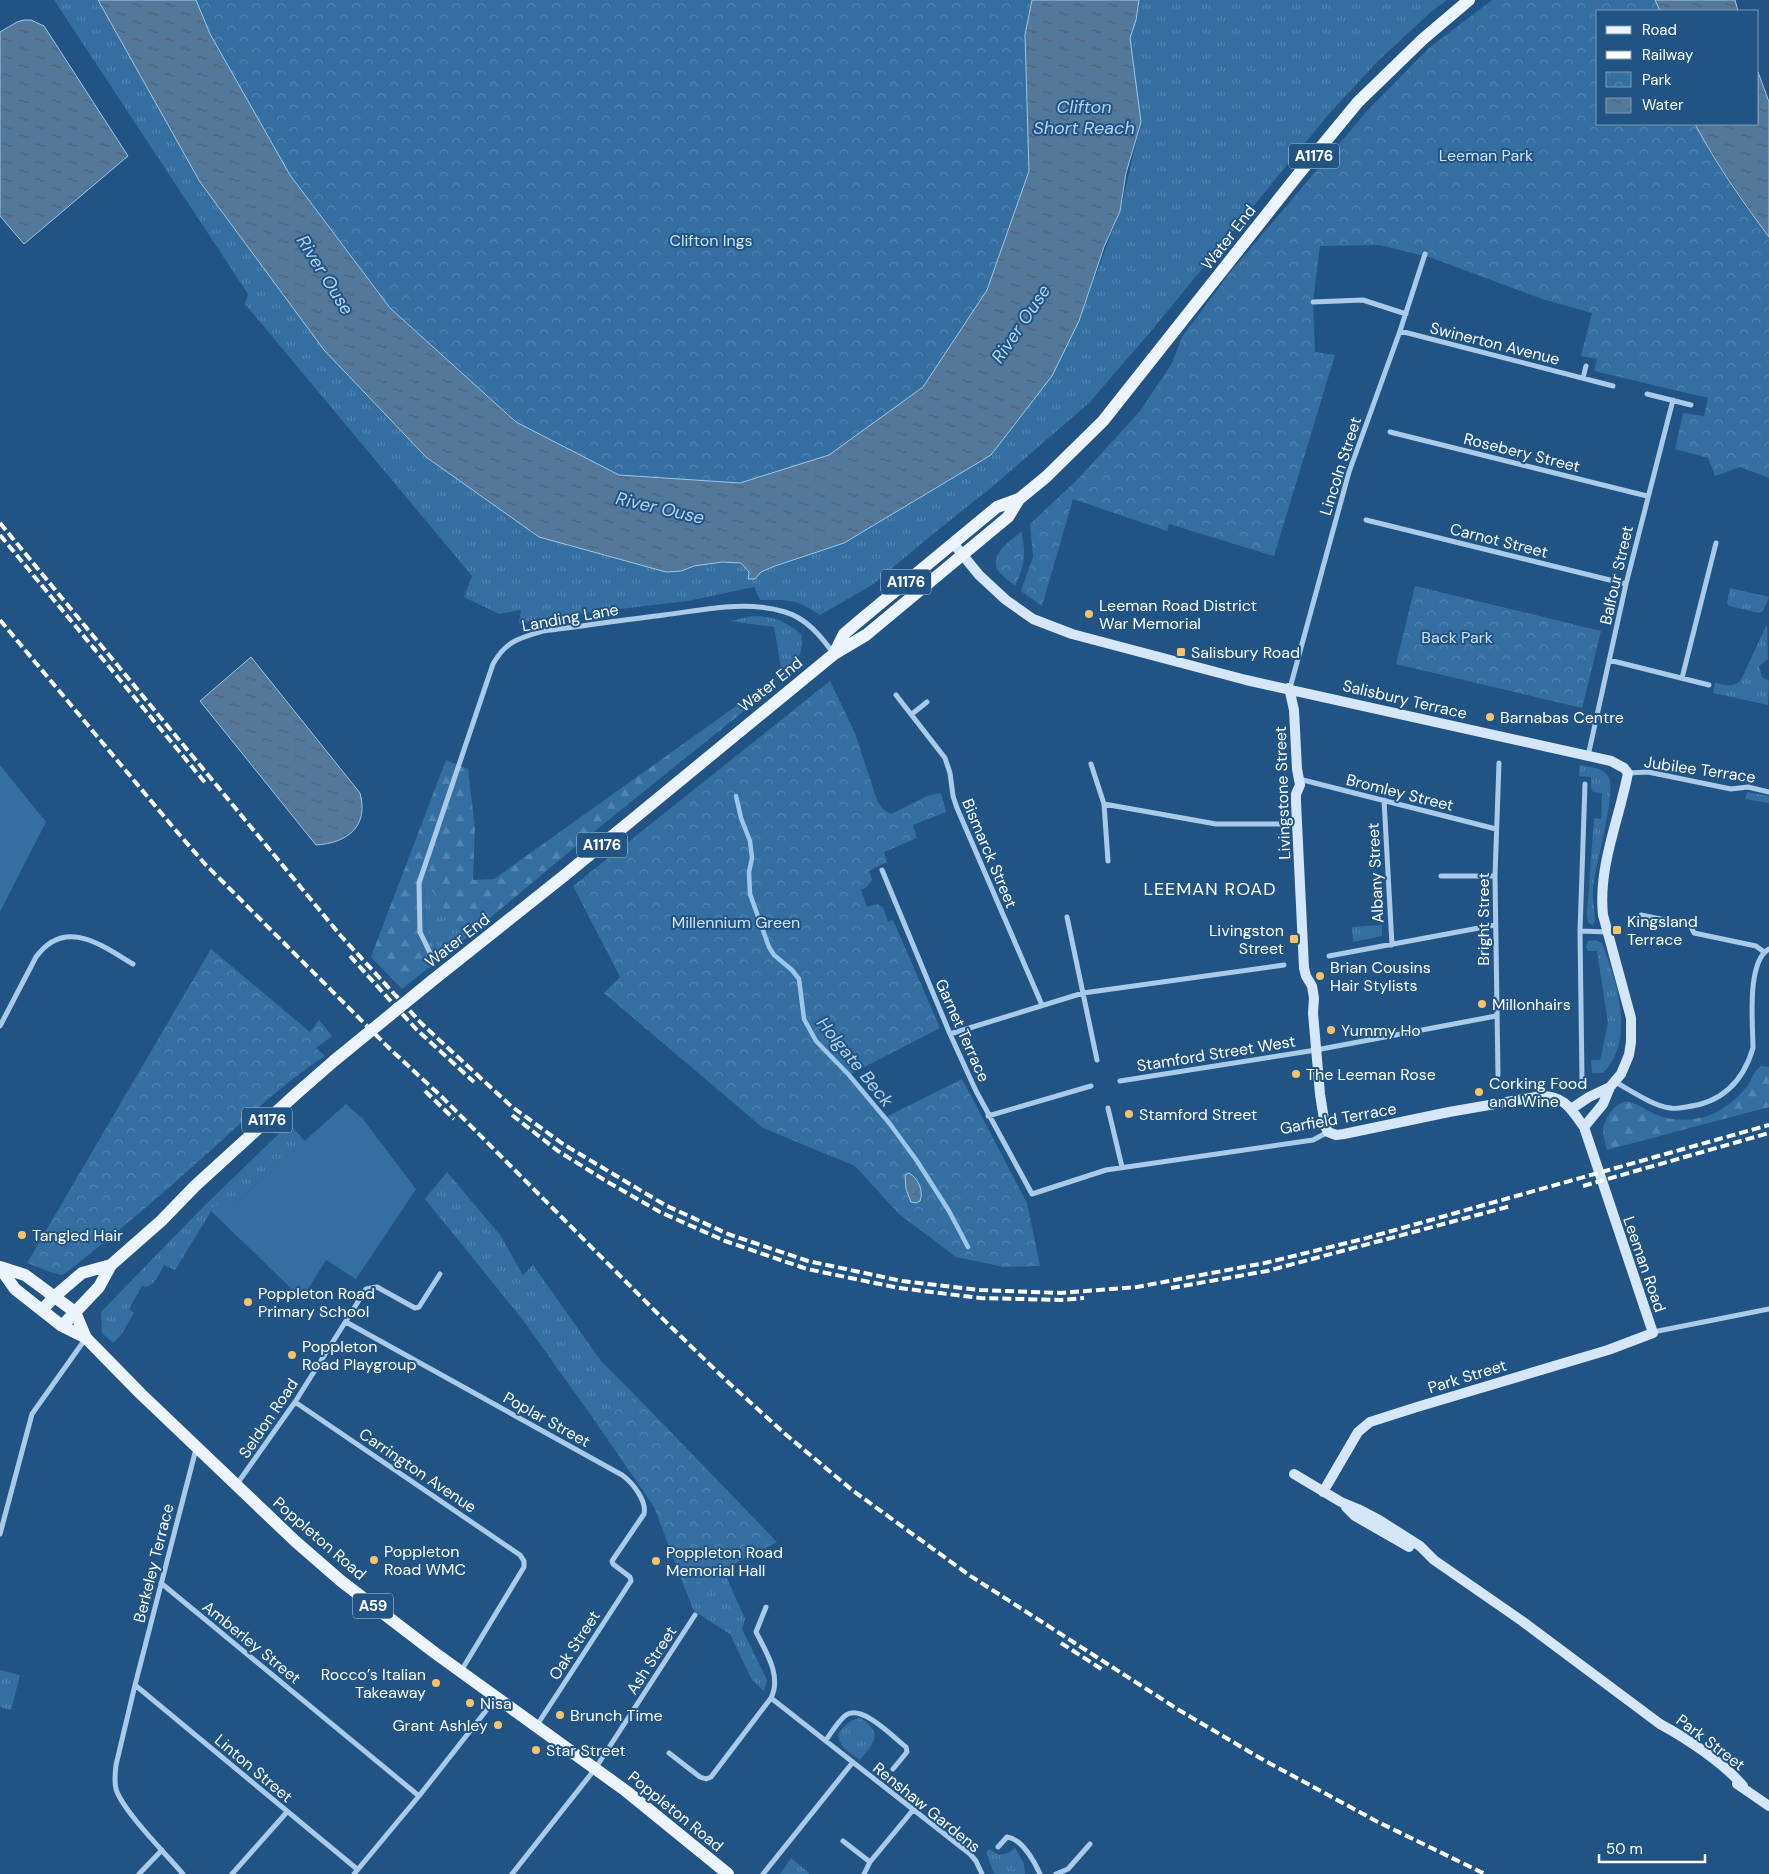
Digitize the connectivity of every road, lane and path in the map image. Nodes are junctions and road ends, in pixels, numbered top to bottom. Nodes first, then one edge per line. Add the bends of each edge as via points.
1 (1469, 0) edge
2 (1424, 254) dead end
3 (1313, 302) dead end
4 (1406, 314) junction
5 (1400, 331) junction
6 (1586, 366) dead end
7 (1583, 378) junction
8 (1613, 386) dead end
9 (1647, 394) dead end
10 (1673, 400) junction
11 (1690, 405) dead end
12 (1390, 432) dead end
13 (1647, 496) junction
14 (1019, 499) junction
15 (1366, 520) dead end
16 (953, 542) junction
17 (1716, 543) dead end
18 (962, 554) junction
19 (1626, 584) junction
20 (834, 654) junction
21 (1609, 660) junction
22 (1682, 678) junction
23 (1709, 685) dead end
24 (1289, 688) junction
25 (896, 695) dead end
26 (927, 702) dead end
27 (912, 714) junction
28 (1588, 756) junction
29 (1499, 763) dead end
30 (1091, 764) dead end
31 (1628, 773) junction
32 (1299, 779) junction
33 (1585, 784) dead end
34 (1769, 792) edge
35 (1384, 800) junction
36 (1104, 804) junction
37 (1297, 824) junction
38 (1496, 829) junction
39 (1108, 861) dead end
40 (882, 870) dead end
41 (1441, 876) dead end
42 (1495, 876) junction
43 (1067, 917) dead end
44 (1495, 925) junction
45 (1639, 926) dead end
46 (1580, 931) junction
47 (1608, 932) junction
48 (1392, 944) junction
49 (1767, 950) edge
50 (1330, 956) dead end
51 (432, 957) dead end
52 (133, 964) dead end
53 (1284, 965) dead end
54 (1083, 993) junction
55 (1042, 1005) junction
56 (1496, 1016) junction
57 (0, 1026) edge
58 (950, 1034) junction
59 (1316, 1050) junction
60 (1097, 1060) dead end
61 (1498, 1076) dead end
62 (1582, 1079) dead end
63 (1120, 1081) dead end
64 (1612, 1084) junction
65 (1091, 1086) dead end
66 (1561, 1100) joint
67 (1108, 1108) dead end
68 (1571, 1109) junction
69 (988, 1116) junction
70 (1584, 1127) junction
71 (1328, 1132) junction
72 (1122, 1167) junction
73 (1032, 1194) joint
74 (111, 1265) junction
75 (0, 1268) edge
76 (440, 1274) dead end
77 (55, 1296) junction
78 (1769, 1309) edge
79 (42, 1310) junction
80 (75, 1312) junction
81 (346, 1322) junction
82 (62, 1326) junction
83 (1653, 1333) junction
84 (86, 1338) junction
85 (295, 1402) junction
86 (196, 1446) junction
87 (1294, 1474) dead end
88 (237, 1485) junction
89 (1323, 1492) junction
90 (0, 1534) edge
91 (630, 1578) joint
92 (161, 1583) junction
93 (766, 1607) dead end
94 (695, 1616) dead end
95 (460, 1672) junction
96 (135, 1685) junction
97 (497, 1697) junction
98 (771, 1698) junction
99 (537, 1726) junction
100 (826, 1740) junction
101 (669, 1753) dead end
102 (853, 1762) junction
103 (595, 1769) junction
104 (894, 1769) dead end
105 (419, 1796) junction
106 (1769, 1806) edge
107 (912, 1810) junction
108 (287, 1812) junction
109 (843, 1841) dead end
110 (1090, 1844) dead end
111 (998, 1846) dead end
112 (162, 1850) junction
113 (870, 1862) junction
114 (355, 1872) edge
115 (139, 1874) edge
116 (183, 1874) edge
117 (232, 1874) edge
118 (512, 1874) edge
119 (728, 1874) edge
120 (763, 1874) edge
121 (864, 1874) edge
122 (982, 1874) edge
123 (1040, 1874) edge
124 (1056, 1874) edge

1 - 14 main road, Water End / A1176 via 1423,38 1358,102 1103,420
2 - 4 street, Lincoln Street
3 - 4 street via 1362,300
4 - 5 street, Lincoln Street
5 - 7 street, Swinerton Avenue
5 - 24 street, Lincoln Street via 1349,472
6 - 7 street
7 - 8 street, Swinerton Avenue
9 - 10 street
10 - 11 street
10 - 13 street, Balfour Street
12 - 13 street, Rosebery Street
13 - 19 street, Balfour Street
14 - 16 main road, Water End / A1176 via 997,507
14 - 18 main road, Water End / A1176 via 1008,517
15 - 19 street, Carnot Street
16 - 18 street
16 - 20 main road, Water End / A1176 via 844,634
17 - 22 street
18 - 20 main road, Water End / A1176 via 866,635
18 - 24 street via 992,588 1033,619 1072,634 1246,680
19 - 21 street, Balfour Street
20 - 51 street, Landing Lane via 821,637 798,617 764,608 727,607 542,631 516,639 493,664 419,883 420,932
20 - 74 main road, Water End / A1176, bridge via 336,1060
21 - 22 street
21 - 28 street, Balfour Street
22 - 23 street
24 - 28 street, Salisbury Terrace
24 - 32 street, Livingstone Street via 1294,710
25 - 27 street, Bismarck Street
26 - 27 street
27 - 55 street, Bismarck Street via 945,758 957,808
28 - 31 street, Salisbury Terrace via 1611,761
29 - 38 street, Bright Street
30 - 36 street
31 - 34 street, Jubilee Terrace via 1648,772 1731,789 1748,787
31 - 47 street via 1602,879 1602,902
32 - 35 street, Bromley Street
32 - 37 street, Livingstone Street
33 - 46 street
35 - 38 street, Bromley Street
35 - 48 street, Albany Street
36 - 37 street via 1216,824
36 - 39 street
37 - 59 street, Livingstone Street via 1304,968 1314,998 1312,1013
38 - 42 street, Bright Street
40 - 58 street, Garnet Terrace
41 - 42 street
42 - 44 street, Bright Street
43 - 54 street
44 - 48 street
44 - 56 street, Bright Street
45 - 49 street via 1641,915 1690,925 1694,933
46 - 47 street
46 - 62 street
47 - 64 street via 1631,1018 1629,1055 1621,1074
48 - 50 street
49 - 64 street via 1755,972 1752,991 1753,1048 1743,1074 1725,1094 1701,1105 1671,1109
52 - 57 street via 84,938 74,936 52,941 36,957
53 - 54 street
54 - 55 street
54 - 60 street
55 - 58 street
56 - 59 street, Stamford Street West
56 - 61 street, Bright Street
58 - 69 street, Garnet Terrace
59 - 63 street, Stamford Street West
59 - 71 street, Livingstone Street
64 - 68 street
64 - 70 street via 1603,1104
65 - 69 street
66 - 68 street, Leeman Road
66 - 71 street, Garfield Terrace via 1541,1096 1344,1134
67 - 72 street
68 - 70 street, Leeman Road
69 - 73 street, Garnet Terrace
70 - 83 street, Leeman Road
71 - 72 street, Garfield Terrace via 1313,1140
72 - 73 street, Garfield Terrace
74 - 77 main road, Water End / A1176 via 82,1273
74 - 80 main road, Water End / A1176 via 99,1287
75 - 77 main road, A59 via 25,1275
75 - 79 main road, A59 via 15,1289
76 - 81 street, Seldon Road via 419,1307 415,1308 377,1288 366,1289
77 - 79 main road, Water End / A1176
77 - 80 main road, A59
78 - 83 street, Leeman Road
79 - 82 main road, A59
80 - 82 main road, Water End / A1176
80 - 84 main road, A59
81 - 85 street, Seldon Road
81 - 91 street, Poplar Street via 627,1478 646,1508 612,1561
82 - 84 main road, A59
83 - 89 street, Park Street via 1608,1350 1370,1422 1358,1432
84 - 86 main road, Poppleton Road / A59
84 - 90 street via 32,1414
85 - 88 street, Seldon Road
85 - 95 street, Carrington Avenue via 520,1555 524,1561 524,1567
86 - 88 main road, Poppleton Road / A59
86 - 92 street, Berkeley Terrace
87 - 89 street, Park Street
88 - 95 main road, Poppleton Road / A59 via 341,1581
89 - 106 street, Park Street via 1356,1516 1434,1560 1522,1621 1735,1776
91 - 99 street, Oak Street
92 - 96 street, Berkeley Terrace
92 - 105 street, Amberley Street
93 - 98 street via 756,1632 772,1665 775,1691
94 - 103 street, Ash Street
95 - 97 main road, Poppleton Road / A59
96 - 108 street, Linton Street
96 - 112 street, Berkeley Terrace via 116,1766 116,1790 130,1813
97 - 99 main road, Poppleton Road / A59
97 - 105 street
98 - 100 street, Renshaw Gardens
98 - 101 street via 711,1777 700,1777
99 - 103 main road, Poppleton Road / A59
100 - 102 street, Renshaw Gardens
100 - 104 street via 846,1716 864,1714 906,1748 907,1752
102 - 107 street, Renshaw Gardens
102 - 120 street, Renshaw Gardens
103 - 118 street, Ash Street
103 - 119 main road, Poppleton Road / A59
105 - 114 street
107 - 113 street
107 - 122 street, Renshaw Gardens via 970,1854
108 - 114 street, Linton Street
108 - 117 street
109 - 113 street
110 - 124 street via 1068,1869
111 - 123 street via 1007,1837 1012,1838 1030,1856
112 - 115 street
112 - 116 street, Berkeley Terrace
113 - 121 street

